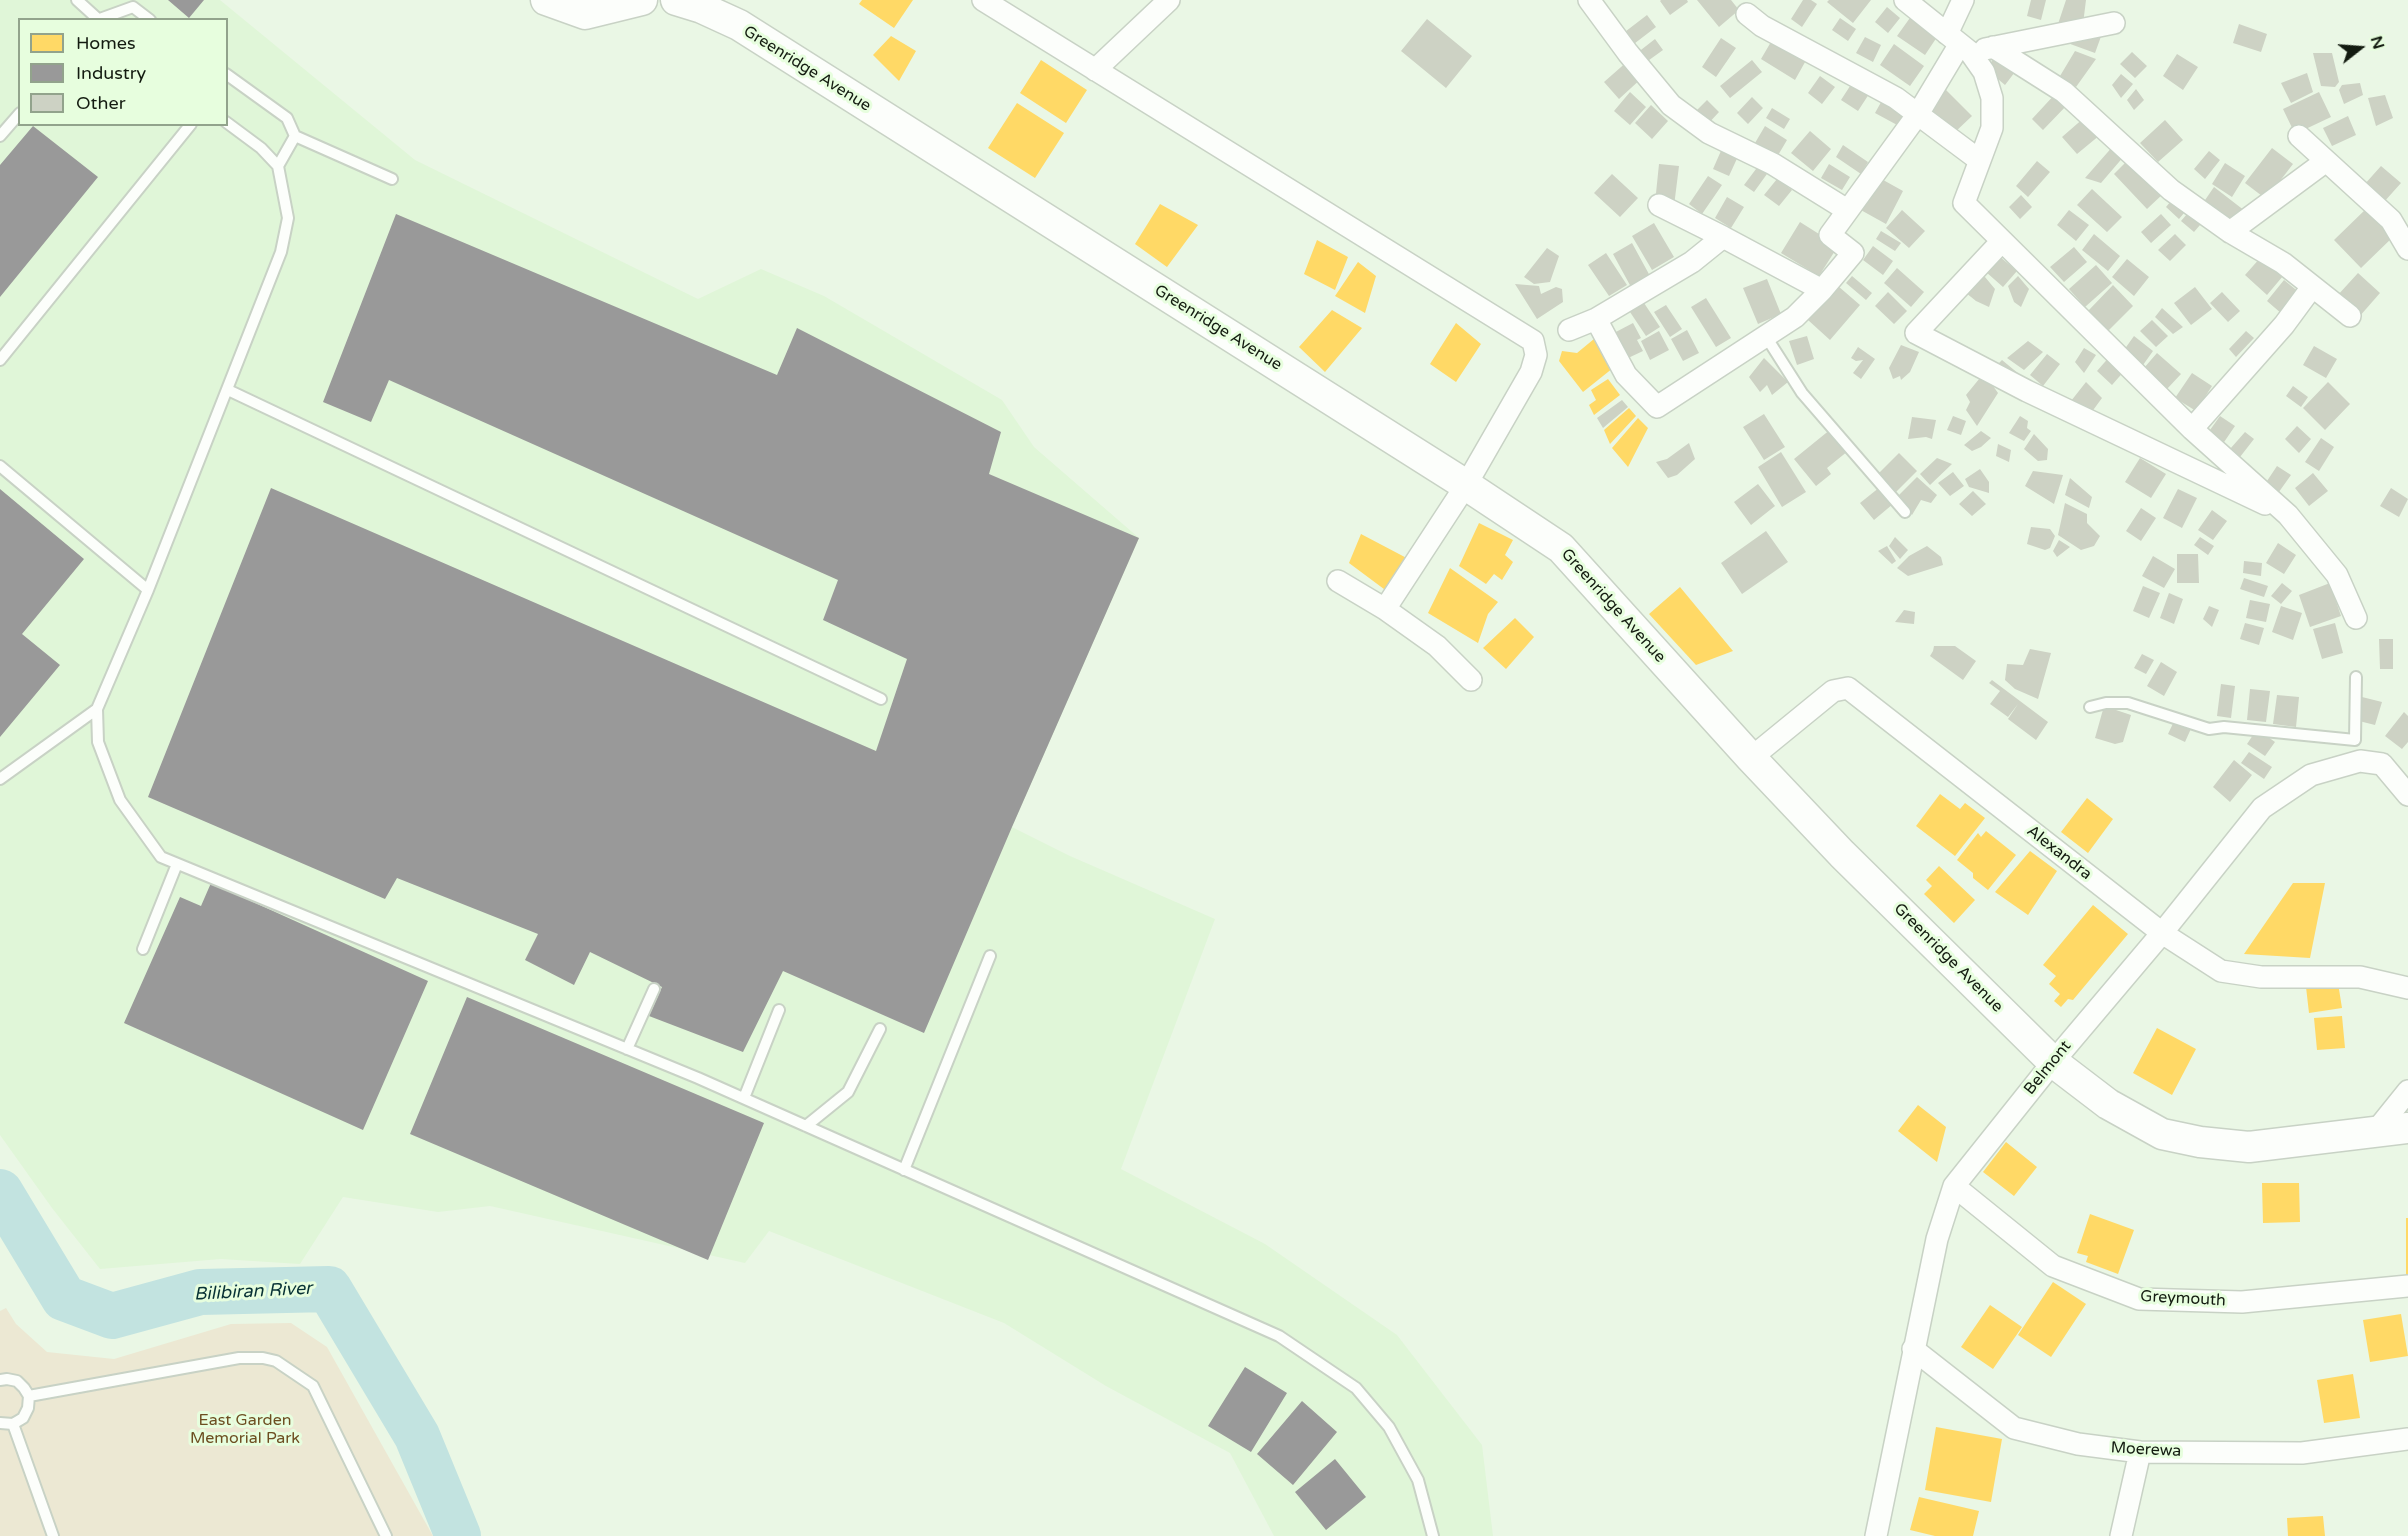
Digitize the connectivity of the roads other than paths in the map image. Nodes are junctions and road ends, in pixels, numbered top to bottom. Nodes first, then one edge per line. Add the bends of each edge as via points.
1 (77, 0) edge
2 (546, 0) edge
3 (642, 0) edge
4 (982, 0) edge
5 (1169, 0) edge
6 (1589, 0) edge
7 (1905, 0) edge
8 (1964, 0) edge
9 (695, 3) edge
10 (1747, 14) dead end
11 (97, 18) edge
12 (101, 18) edge
13 (147, 18) edge
14 (2114, 23) dead end
15 (1959, 43) junction
16 (1993, 47) junction
17 (1095, 70) junction
18 (228, 75) edge
19 (1918, 114) junction
20 (18, 115) edge
21 (228, 123) edge
22 (189, 126) edge
23 (0, 136) edge
24 (295, 136) junction
25 (2300, 136) dead end
26 (1979, 160) junction
27 (2326, 161) junction
28 (278, 166) junction
29 (392, 179) dead end
30 (1659, 205) dead end
31 (1847, 210) junction
32 (2230, 232) junction
33 (1724, 237) junction
34 (2002, 241) junction
35 (2408, 249) edge
36 (2312, 287) junction
37 (1822, 290) junction
38 (2350, 316) dead end
39 (1596, 319) junction
40 (1569, 330) dead end
41 (1764, 335) junction
42 (0, 360) edge
43 (228, 390) junction
44 (2192, 429) junction
45 (0, 466) edge
46 (1466, 485) junction
47 (1905, 512) dead end
48 (2288, 515) junction
49 (1338, 581) dead end
50 (148, 590) junction
51 (1385, 609) junction
52 (2356, 618) dead end
53 (2355, 677) dead end
54 (1471, 680) dead end
55 (881, 699) dead end
56 (2090, 707) dead end
57 (98, 709) junction
58 (1751, 758) junction
59 (0, 779) edge
60 (2408, 795) edge
61 (177, 864) junction
62 (2162, 933) junction
63 (143, 949) dead end
64 (990, 956) dead end
65 (2408, 988) edge
66 (654, 989) dead end
67 (779, 1010) dead end
68 (880, 1029) dead end
69 (627, 1049) junction
70 (2053, 1062) junction
71 (2408, 1090) edge
72 (744, 1098) junction
73 (806, 1126) junction
74 (2408, 1128) edge
75 (2375, 1132) junction
76 (904, 1170) junction
77 (1954, 1186) junction
78 (2408, 1286) edge
79 (1913, 1349) junction
80 (0, 1380) edge
81 (28, 1396) junction
82 (0, 1423) edge
83 (13, 1424) junction
84 (2408, 1439) edge
85 (2140, 1452) junction
86 (53, 1536) edge
87 (386, 1536) edge
88 (1433, 1536) edge
89 (1876, 1536) edge
90 (2121, 1536) edge

1 - 11 lane
2 - 3 street via 585,14
4 - 17 street
5 - 17 street
6 - 31 street via 1671,105 1709,133 1773,164
7 - 15 street
8 - 15 street
9 - 46 street, Greenridge Avenue via 739,26
10 - 19 street
12 - 13 lane via 133,8
14 - 16 street
15 - 16 street
15 - 19 street
15 - 26 street via 1984,72 1992,98 1992,128
16 - 32 street via 2064,92 2171,190
17 - 46 street via 1533,341 1536,355 1531,372
18 - 24 lane via 286,118
19 - 26 street
19 - 31 street
20 - 23 lane
21 - 28 lane
22 - 42 lane
24 - 28 lane
24 - 29 lane
25 - 27 street
26 - 34 street via 1964,203
27 - 32 street
27 - 35 street via 2391,220
28 - 43 lane via 288,218 281,252
30 - 33 street
31 - 37 street via 1830,235 1853,253
32 - 36 street via 2283,263
33 - 37 street
33 - 39 street via 1692,262
34 - 44 street
34 - 48 street via 1916,333 2027,391
36 - 38 street
36 - 44 street via 2284,325
37 - 41 street via 1795,316
39 - 40 street
39 - 41 street via 1626,375 1657,407
41 - 47 lane via 1802,393
43 - 50 lane
43 - 55 lane
44 - 48 street
45 - 50 lane
46 - 51 street
46 - 58 street, Greenridge Avenue via 1561,548
48 - 52 street via 2337,574
49 - 51 street
50 - 57 lane
51 - 54 street via 1437,646
53 - 56 lane via 2355,740 2224,727 2209,729 2128,704
57 - 59 lane
57 - 61 lane via 98,742 120,800 161,857
58 - 62 street, Alexandra via 1833,691 1848,688
58 - 70 street, Greenridge Avenue via 1842,854
60 - 62 street, Belmont via 2382,764 2360,761 2311,775 2262,808
61 - 63 lane
61 - 69 lane
62 - 65 street, Alexandra via 2221,971 2261,977 2360,977
62 - 70 street, Belmont
64 - 76 lane
66 - 69 lane
67 - 72 lane
68 - 73 lane via 848,1092
69 - 72 lane
70 - 75 street, Greenridge Avenue via 2108,1104 2163,1134 2249,1147
70 - 77 street, Belmont
71 - 75 street
72 - 73 lane
73 - 76 lane
74 - 75 street, Greenridge Avenue
76 - 88 lane via 1279,1336 1356,1388 1389,1427 1418,1480
77 - 78 street, Greymouth via 2053,1266 2139,1299 2242,1302
77 - 79 street, Belmont via 1937,1239
79 - 85 street, Moerewa via 2014,1428 2078,1444
79 - 89 street, Belmont
80 - 81 lane via 17,1381
81 - 83 lane via 23,1418
81 - 87 lane via 239,1358 276,1361 314,1386
82 - 83 lane
83 - 86 lane
84 - 85 street, Moerewa via 2302,1453
85 - 90 street

